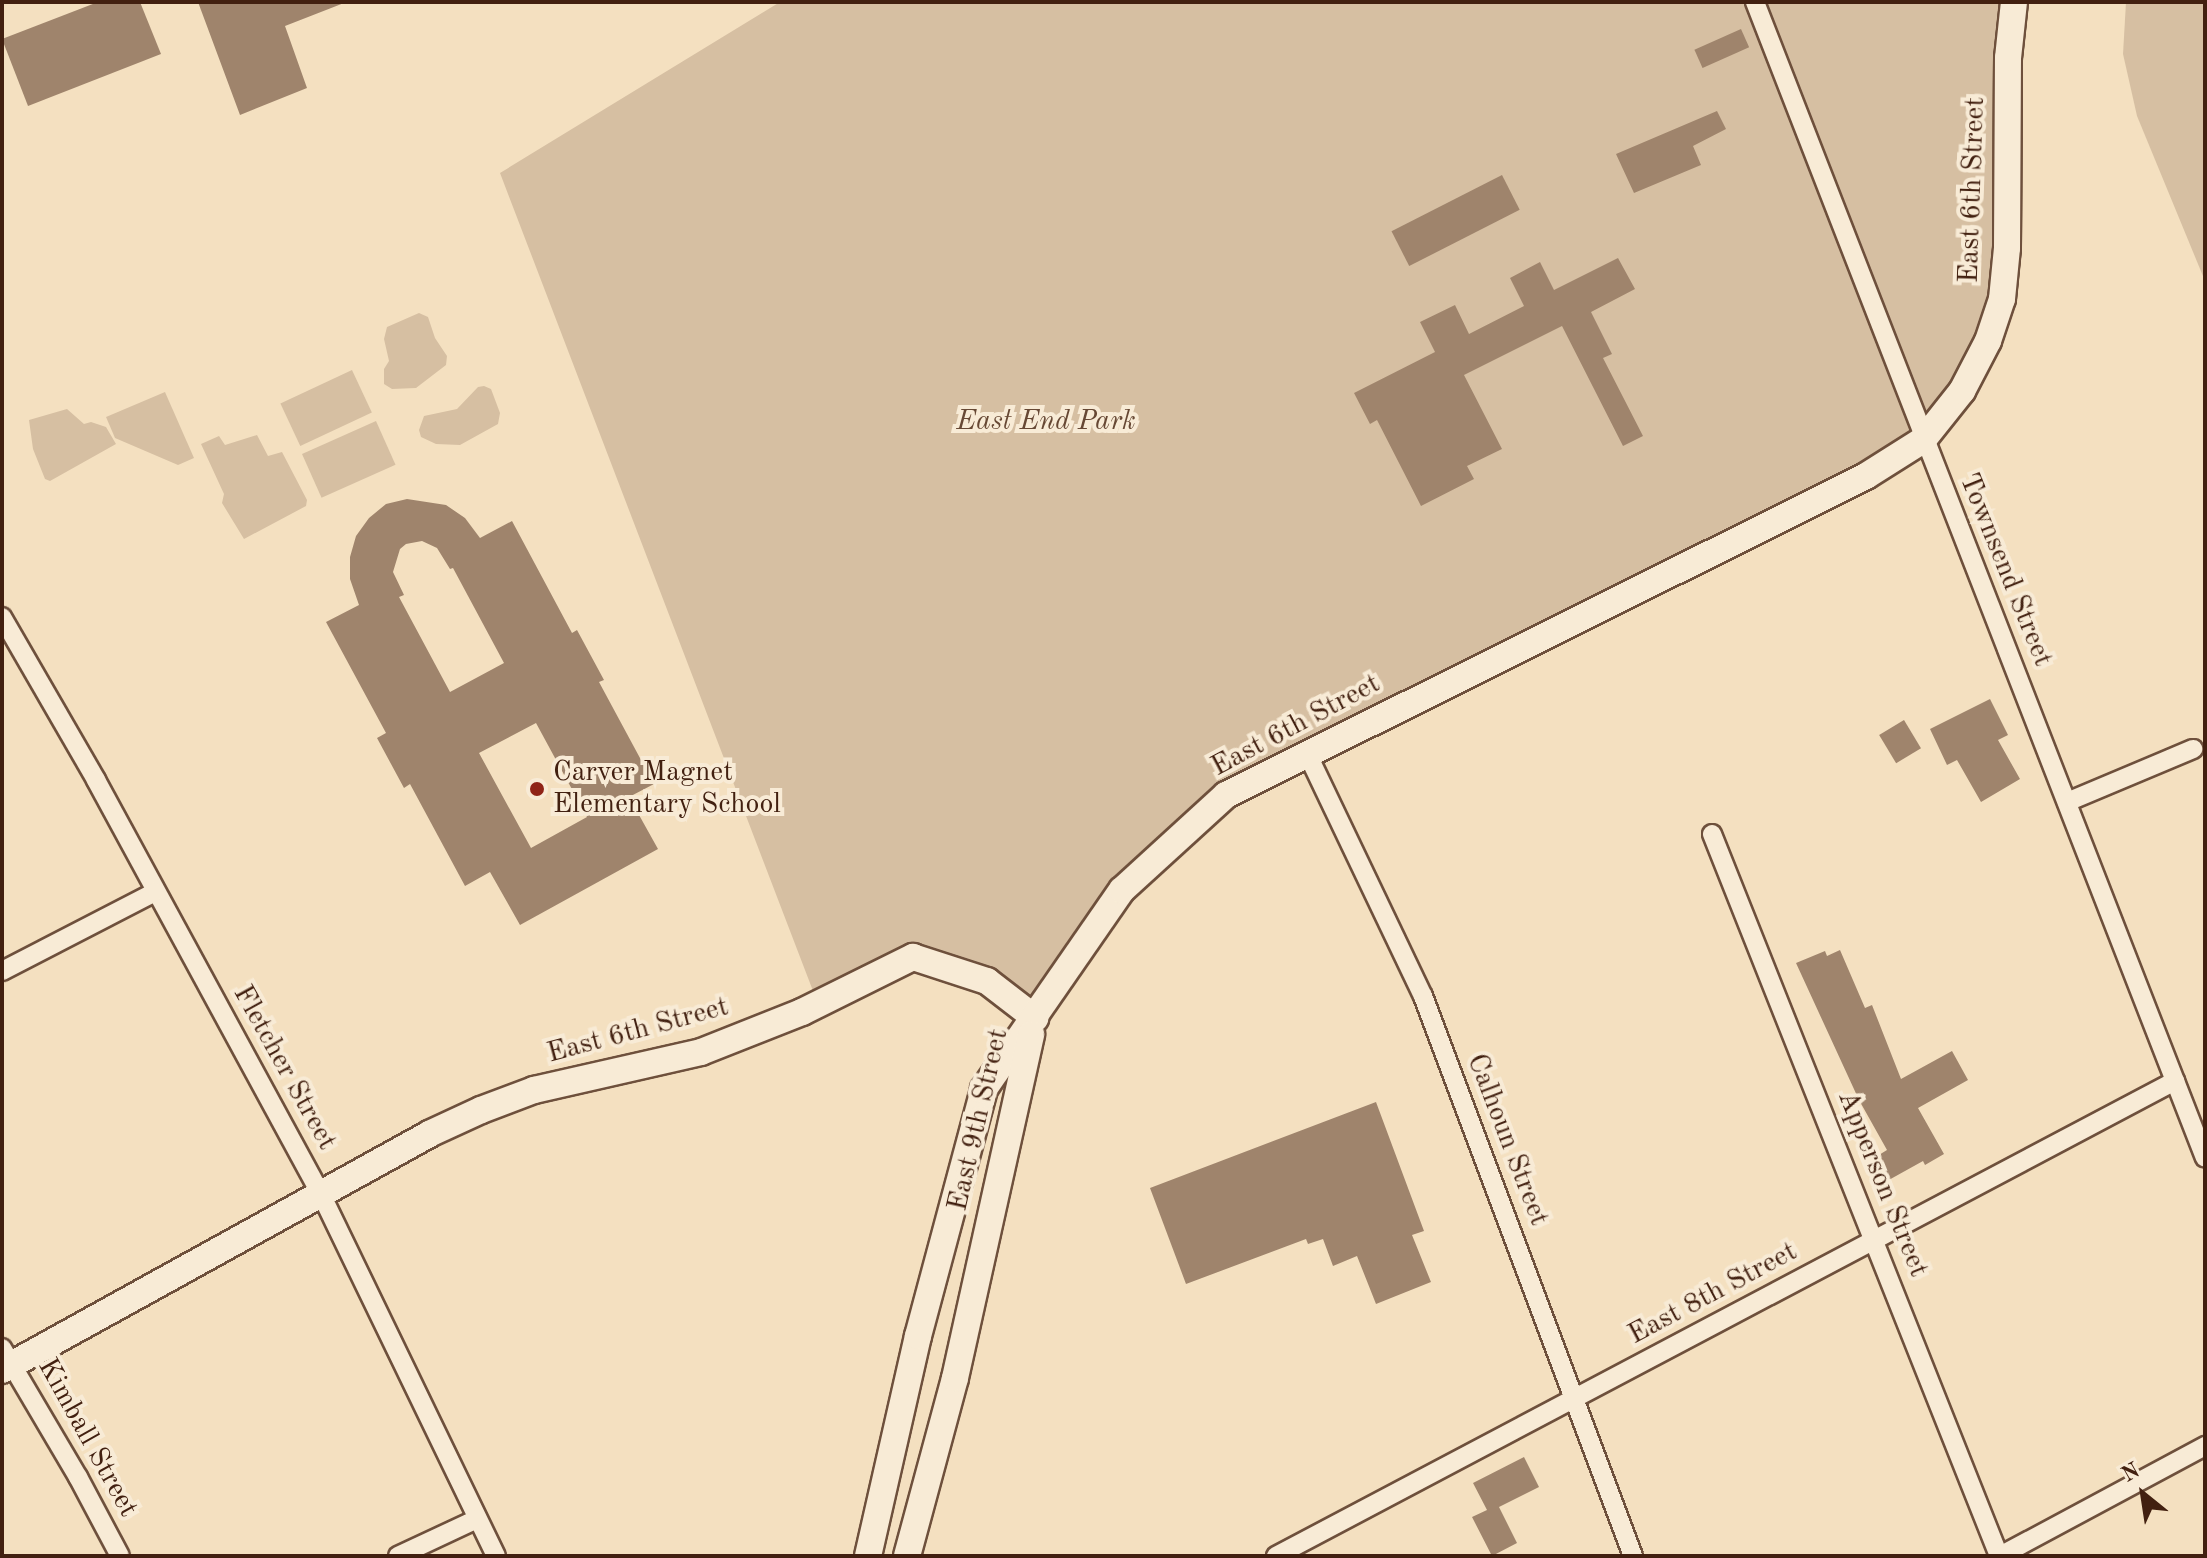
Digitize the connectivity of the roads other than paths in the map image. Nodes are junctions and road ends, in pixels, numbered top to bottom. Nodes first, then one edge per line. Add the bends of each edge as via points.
1 (1755, 2) edge
2 (2014, 2) edge
3 (1923, 440) junction
4 (2, 617) edge
5 (2193, 749) dead end
6 (1307, 753) junction
7 (2067, 802) junction
8 (1712, 834) dead end
9 (155, 892) junction
10 (2, 971) edge
11 (1035, 1018) junction
12 (2175, 1081) junction
13 (2205, 1158) edge
14 (321, 1194) junction
15 (1874, 1240) junction
16 (6, 1360) edge
17 (1575, 1398) junction
18 (2205, 1446) edge
19 (477, 1519) junction
20 (120, 1556) edge
21 (398, 1556) edge
22 (496, 1556) edge
23 (868, 1556) edge
24 (907, 1556) edge
25 (1276, 1556) edge
26 (1633, 1556) edge
27 (1999, 1556) edge

1 - 3 street, Townsend Street
2 - 3 main road, East 6th Street via 2002,299 1962,391
3 - 6 main road, East 6th Street via 1866,476
3 - 7 street, Townsend Street
4 - 9 street, Fletcher Street
5 - 7 street
6 - 11 main road, East 6th Street via 1226,795 1122,890
6 - 17 street, Calhoun Street via 1423,996
7 - 12 street, Townsend Street
8 - 15 street, Apperson Street
9 - 10 street
9 - 14 street, Fletcher Street
11 - 14 main road, East 6th Street via 987,981 913,957 802,1012 701,1052 534,1090 481,1110
11 - 23 main road, East 9th Street via 984,1089 918,1336
11 - 24 main road, East 9th Street via 955,1378
12 - 13 street, Townsend Street
12 - 15 street, East 8th Street
14 - 16 main road, East 6th Street
14 - 19 street, Fletcher Street
15 - 17 street, East 8th Street
15 - 27 street, Apperson Street
16 - 20 street, Kimball Street
17 - 25 street, East 8th Street
17 - 26 street, Calhoun Street
18 - 27 street
19 - 21 street
19 - 22 street, Fletcher Street

